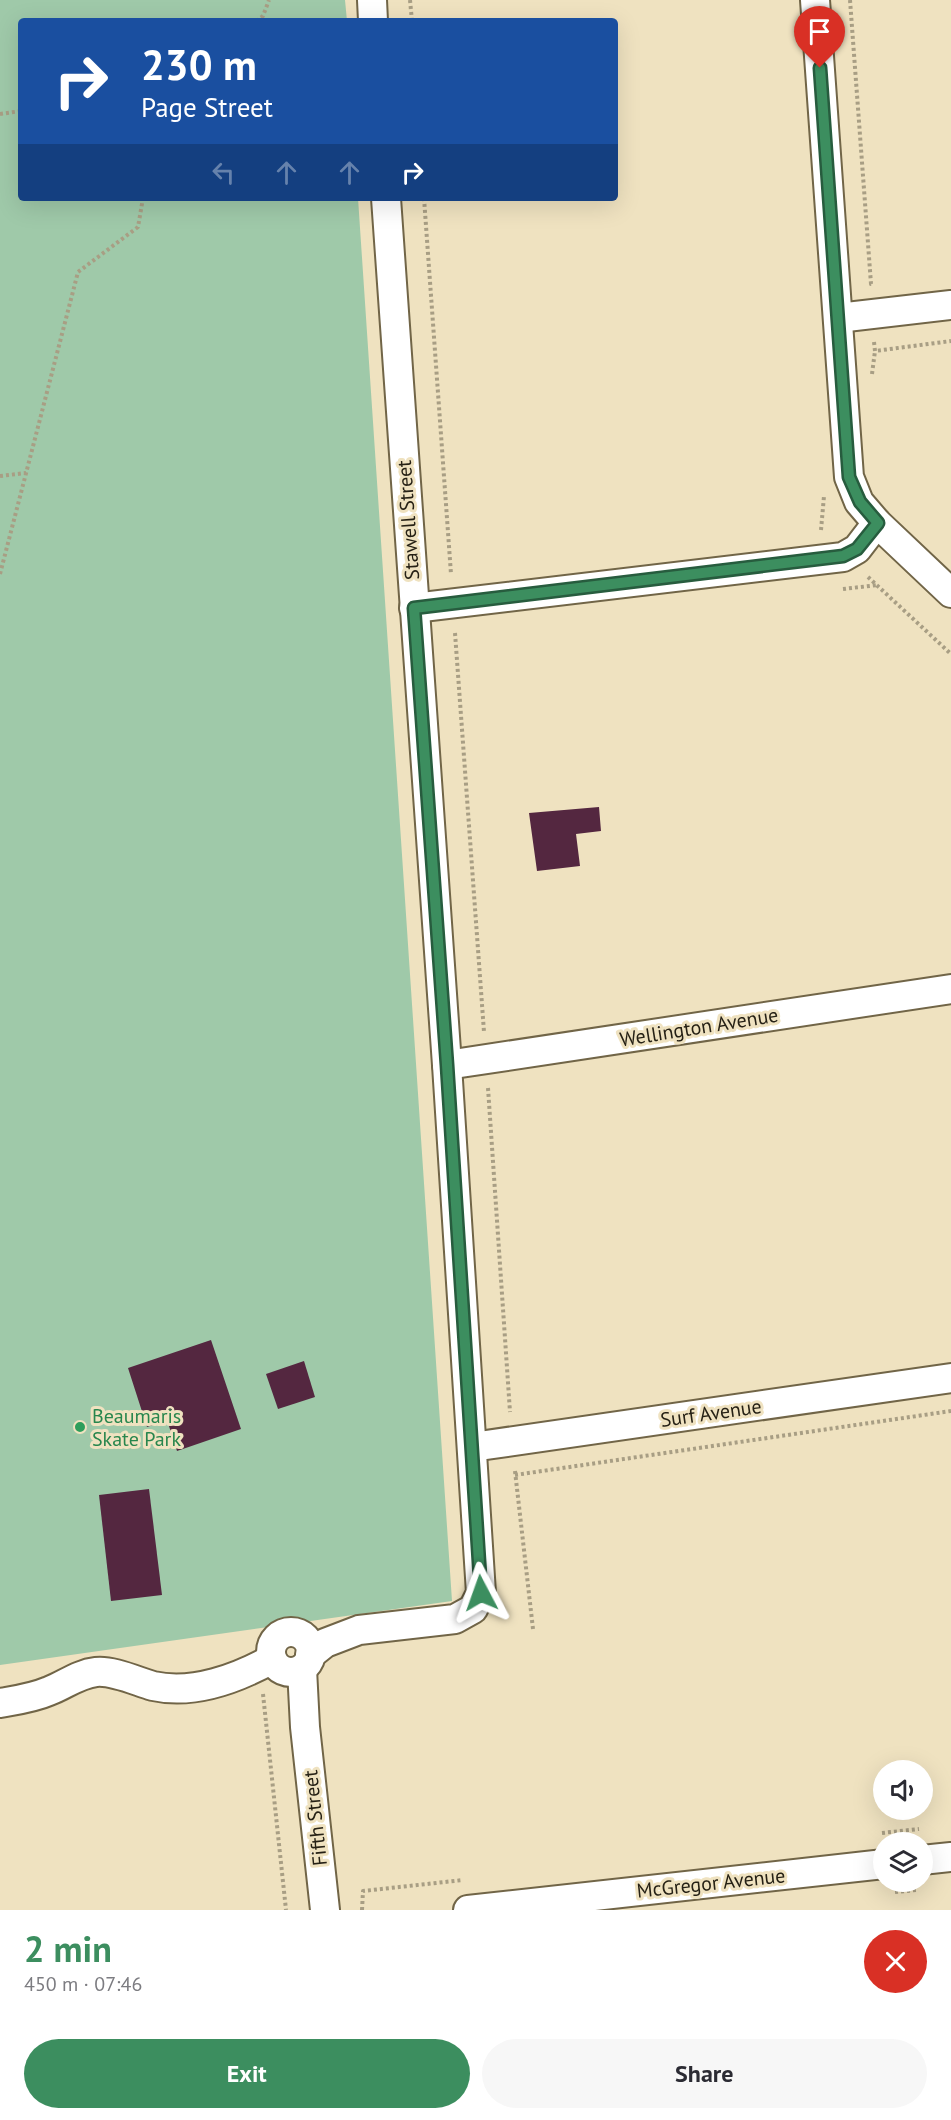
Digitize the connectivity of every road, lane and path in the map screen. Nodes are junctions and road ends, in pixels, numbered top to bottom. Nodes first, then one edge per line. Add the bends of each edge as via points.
1 (269, 0) edge
2 (372, 0) edge
3 (410, 0) edge
4 (815, 0) edge
5 (850, 0) edge
6 (260, 18) edge
7 (373, 18) edge
8 (412, 18) edge
9 (18, 111) edge
10 (0, 114) edge
11 (142, 201) edge
12 (386, 201) edge
13 (424, 201) edge
14 (883, 283) dead end
15 (951, 305) edge
16 (838, 318) junction
17 (875, 351) dead end
18 (871, 377) dead end
19 (26, 473) junction
20 (0, 476) edge
21 (878, 523) junction
22 (0, 574) edge
23 (951, 593) edge
24 (453, 603) junction
25 (414, 608) junction
26 (951, 989) edge
27 (486, 1059) junction
28 (447, 1065) junction
29 (951, 1378) edge
30 (951, 1411) edge
31 (511, 1442) junction
32 (472, 1447) junction
33 (515, 1475) junction
34 (533, 1629) dead end
35 (287, 1659) junction
36 (0, 1703) edge
37 (951, 1857) edge
38 (933, 1859) edge
39 (873, 1865) edge
40 (286, 1910) edge
41 (325, 1910) edge
42 (468, 1910) edge

1 - 6 path
2 - 7 street
3 - 8 path
4 - 16 street
5 - 14 path via 871,284
9 - 10 path
11 - 19 path via 138,227 78,272
12 - 25 street, Stawell Street
13 - 24 path
15 - 16 street
16 - 21 street via 849,477 860,502
17 - 18 path
19 - 20 path
19 - 22 path
21 - 23 street
21 - 24 street via 857,549 843,556
24 - 25 street
24 - 27 path
25 - 28 street, Stawell Street
26 - 27 street, Wellington Avenue
27 - 28 street, Wellington Avenue
27 - 31 path
28 - 32 street, Stawell Street
29 - 31 street, Surf Avenue
30 - 33 path
31 - 32 street, Surf Avenue
31 - 33 path
32 - 35 street, Stawell Street via 481,1593 473,1609 455,1619 359,1630
33 - 34 path
35 - 36 street via 210,1684 181,1688 159,1687 98,1672 79,1676 33,1697
35 - 40 path via 263,1688
35 - 41 street, Fifth Street via 305,1726
37 - 38 street
39 - 42 street, McGregor Avenue

